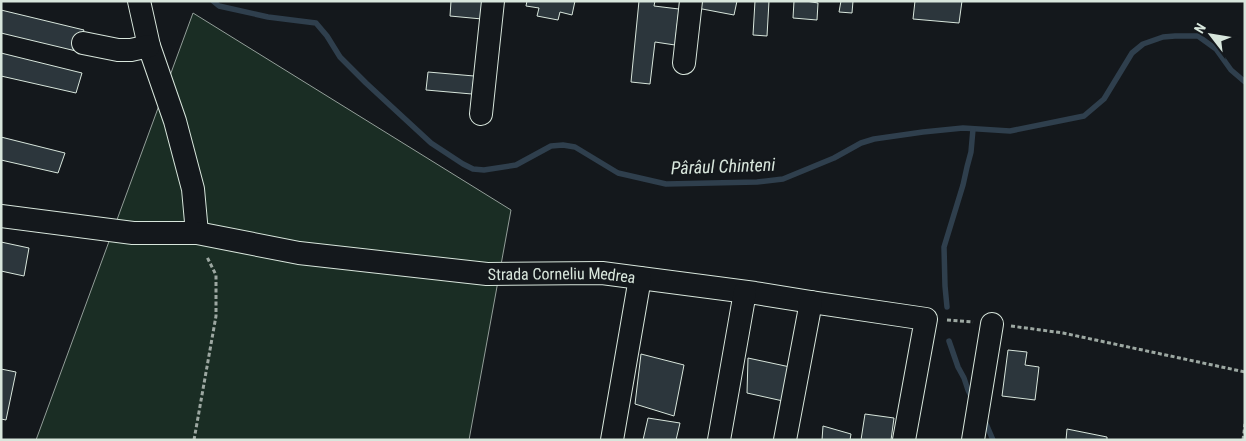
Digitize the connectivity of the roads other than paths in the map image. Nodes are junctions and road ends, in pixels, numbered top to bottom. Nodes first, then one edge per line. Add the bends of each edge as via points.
1 (139, 1) edge
2 (493, 1) edge
3 (692, 1) edge
4 (83, 42) dead end
5 (150, 46) junction
6 (684, 63) dead end
7 (481, 114) dead end
8 (1, 216) edge
9 (197, 233) junction
10 (640, 278) junction
11 (744, 292) junction
12 (811, 302) junction
13 (992, 324) road end
14 (612, 440) edge
15 (719, 440) edge
16 (785, 440) edge
17 (904, 440) edge
18 (973, 440) edge

1 - 5 street
2 - 7 street
3 - 6 street
4 - 5 street via 118,50
5 - 9 street via 193,189
8 - 9 street, Strada Corneliu Medrea via 133,233
9 - 10 street, Strada Corneliu Medrea via 299,253 487,274 602,273
10 - 11 street, Strada Corneliu Medrea
10 - 14 street
11 - 12 street, Strada Corneliu Medrea
11 - 15 street
12 - 16 street
12 - 17 street, Strada Corneliu Medrea via 926,319
13 - 18 street

